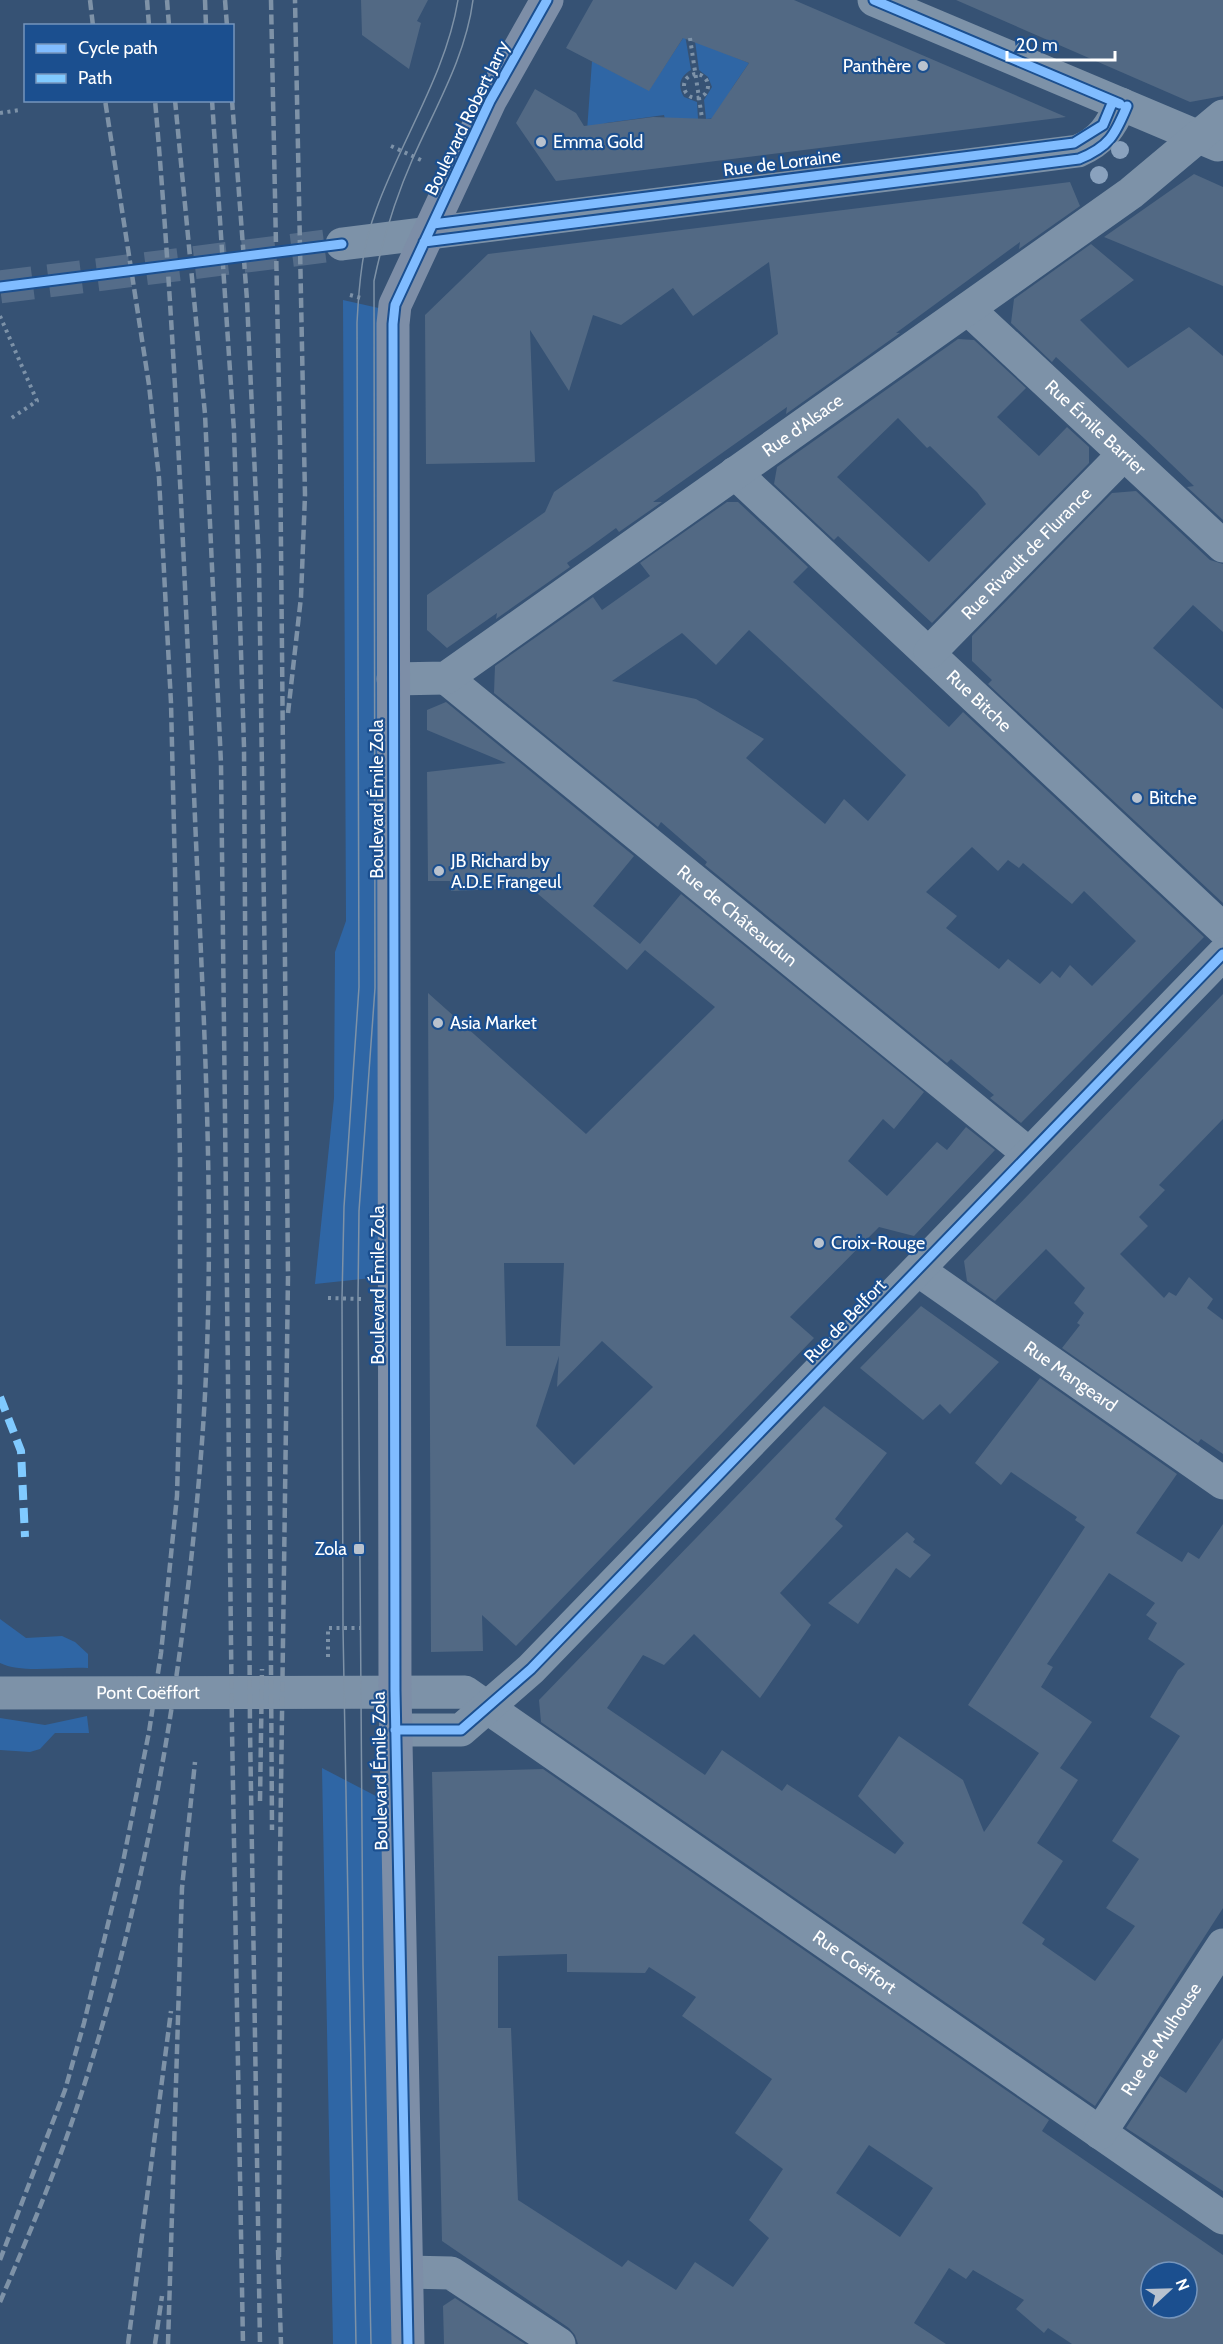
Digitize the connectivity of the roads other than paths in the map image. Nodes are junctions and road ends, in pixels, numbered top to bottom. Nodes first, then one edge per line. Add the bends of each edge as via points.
1 (874, 0) edge
2 (541, 6) edge
3 (1121, 104) junction
4 (1215, 133) edge
5 (429, 233) junction
6 (342, 244) tunnel mouth
7 (968, 309) junction
8 (1124, 454) junction
9 (735, 473) junction
10 (1223, 546) edge
11 (930, 652) junction
12 (446, 678) junction
13 (393, 679) junction
14 (1223, 929) edge
15 (1223, 954) edge
16 (1029, 1154) junction
17 (918, 1270) junction
18 (1223, 1483) edge
19 (395, 1691) junction
20 (0, 1693) edge
21 (487, 1707) junction
22 (395, 1730) junction
23 (1223, 1945) edge
24 (1100, 2133) junction
25 (1223, 2218) edge
26 (407, 2272) junction
27 (408, 2344) edge
28 (559, 2344) edge

1 - 3 street
2 - 5 main road, Boulevard Robert Jarry via 490,101
3 - 4 street
3 - 5 street, Rue de Lorraine via 1107,132 1078,151
4 - 7 street, Rue d'Alsace
5 - 6 street, Rue de Lorraine
5 - 13 main road, Boulevard Émile Zola via 395,305 393,324
7 - 8 street, Rue Émile Barrier
7 - 9 street, Rue d'Alsace
8 - 10 street, Rue Émile Barrier
8 - 11 street, Rue Rivault de Flurance
9 - 11 street, Rue Bitche
9 - 12 street, Rue d'Alsace
11 - 14 street, Rue Bitche
12 - 13 street
12 - 16 street, Rue de Châteaudun
13 - 19 main road, Boulevard Émile Zola
15 - 16 street, Rue de Belfort
16 - 17 street, Rue de Belfort
17 - 18 street, Rue Mangeard
17 - 21 street, Rue de Belfort via 531,1669
19 - 20 street, Pont Coëffort
19 - 21 street, Rue Coëffort via 465,1692
19 - 22 main road, Boulevard Émile Zola
21 - 22 street, Rue de Belfort via 461,1730
21 - 24 street, Rue Coëffort
22 - 26 main road, Boulevard Émile Zola
23 - 24 street, Rue de Mulhouse
24 - 25 street, Rue Coëffort
26 - 27 main road, Boulevard Émile Zola
26 - 28 street via 451,2273

